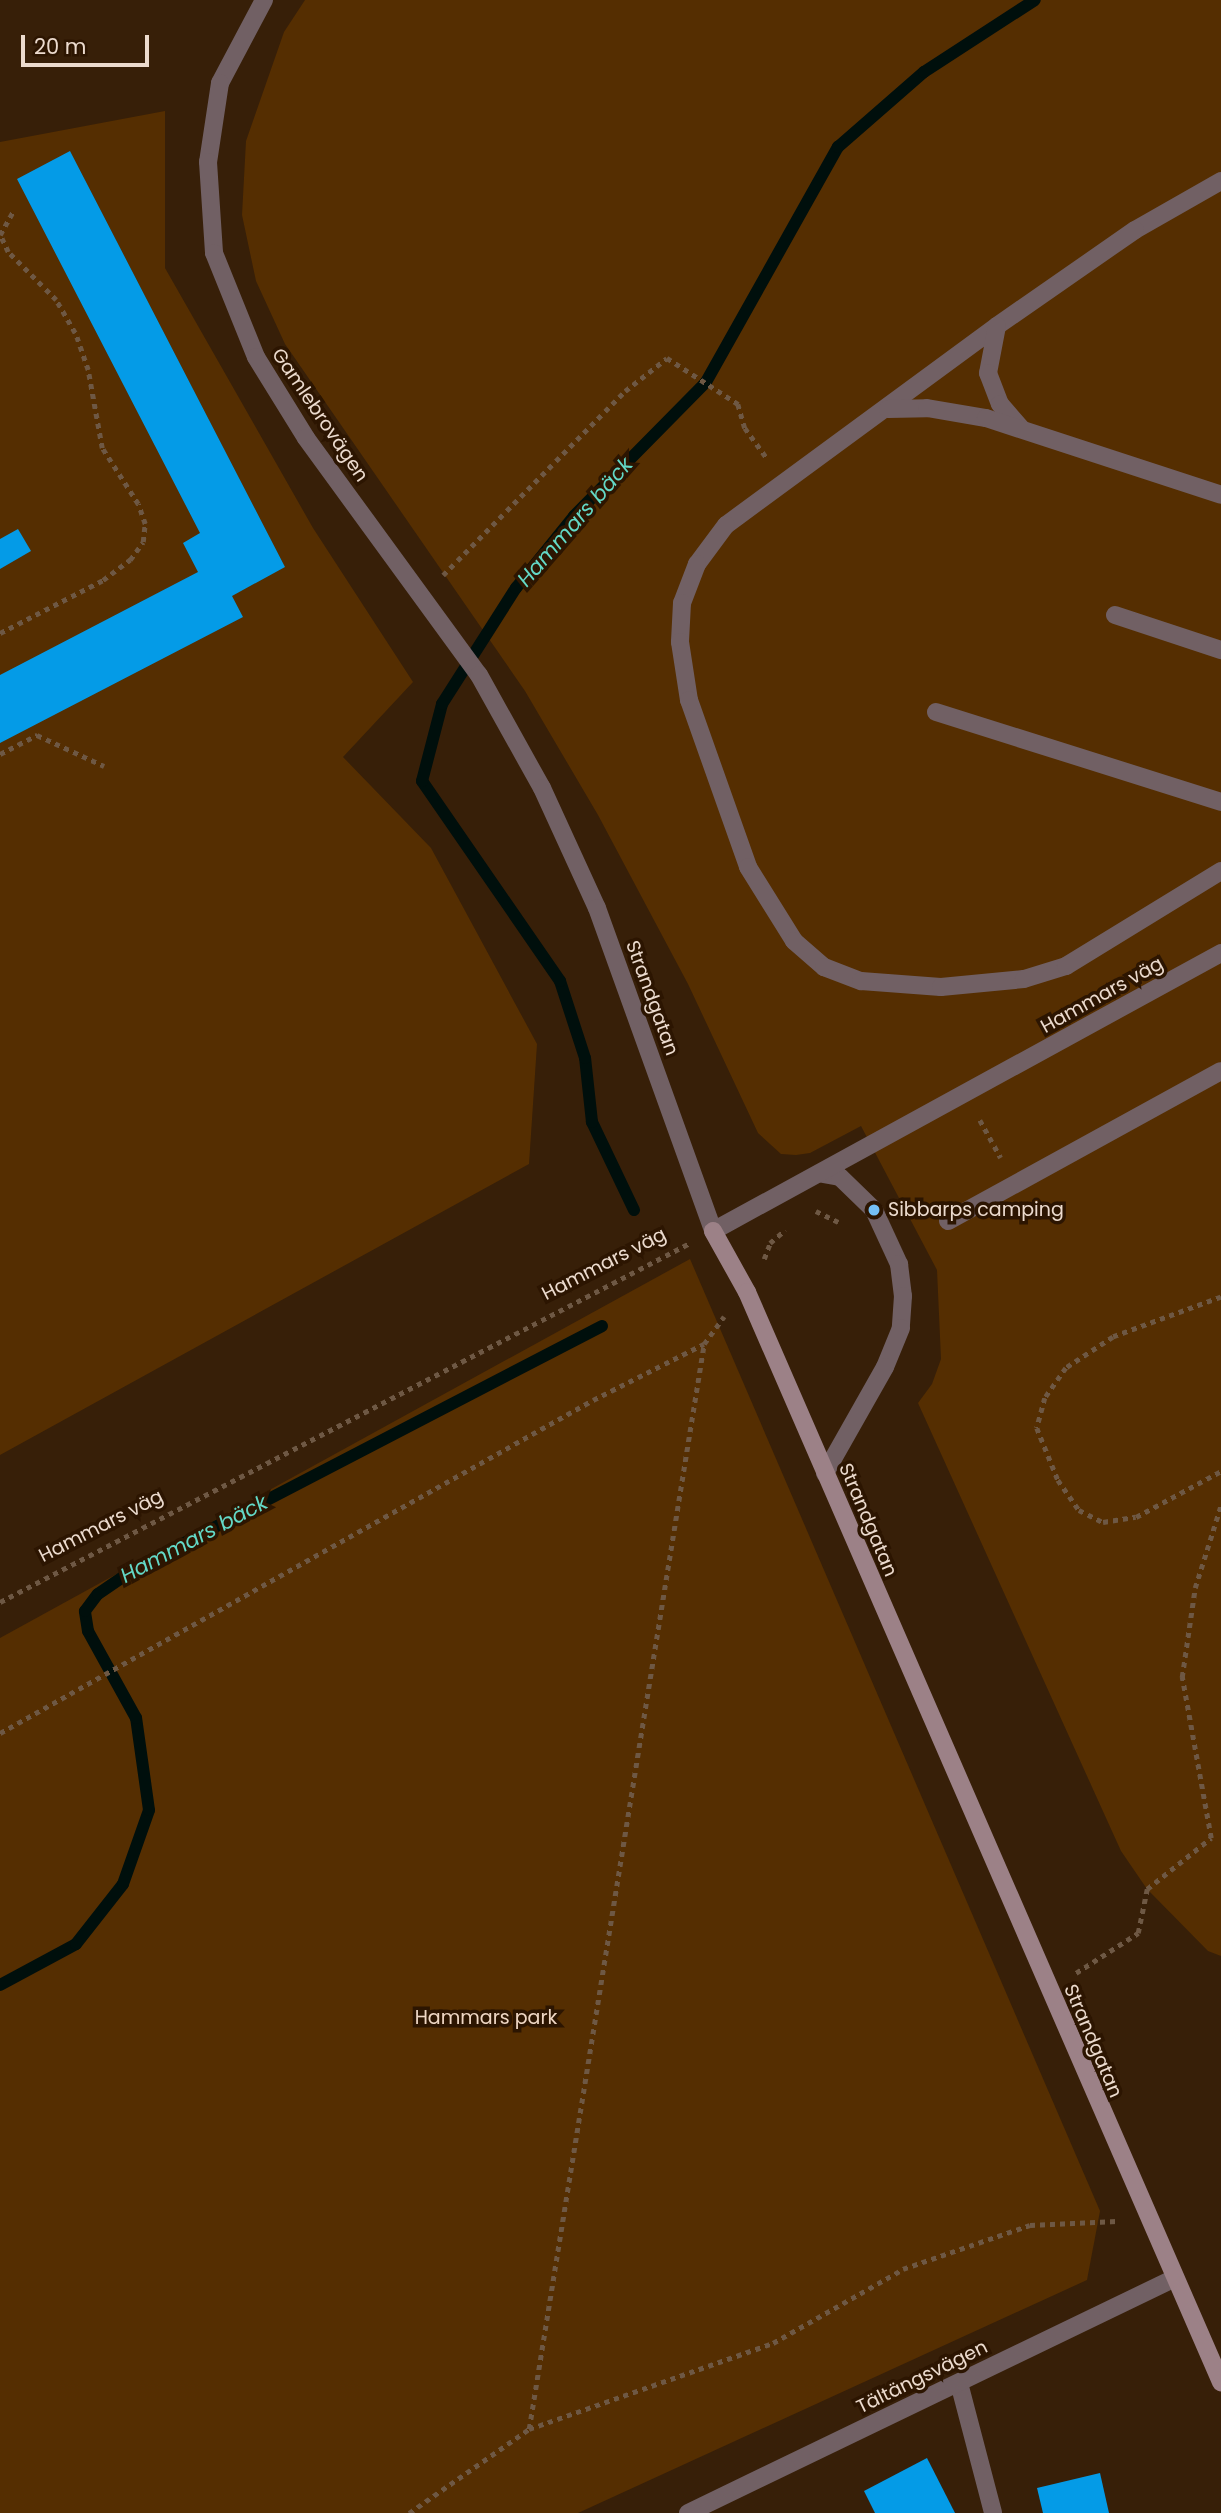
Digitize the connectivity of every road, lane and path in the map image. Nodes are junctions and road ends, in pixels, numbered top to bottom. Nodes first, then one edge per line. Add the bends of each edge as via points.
1 (264, 0) edge
2 (1221, 181) edge
3 (14, 210) dead end
4 (0, 235) edge
5 (997, 326) junction
6 (888, 409) junction
7 (1021, 428) junction
8 (783, 480) junction
9 (1221, 495) edge
10 (422, 596) junction
11 (1115, 615) dead end
12 (448, 631) joint
13 (0, 633) edge
14 (1221, 650) edge
15 (936, 712) dead end
16 (0, 754) edge
17 (104, 765) dead end
18 (1221, 802) edge
19 (1221, 870) edge
20 (1221, 953) edge
21 (1221, 1071) edge
22 (967, 1095) junction
23 (823, 1174) junction
24 (1015, 1184) junction
25 (867, 1203) junction
26 (806, 1215) dead end
27 (795, 1221) dead end
28 (948, 1221) dead end
29 (713, 1231) junction
30 (747, 1292) junction
31 (1221, 1297) edge
32 (704, 1344) junction
33 (1221, 1471) edge
34 (825, 1473) junction
35 (1221, 1505) edge
36 (0, 1602) edge
37 (0, 1733) edge
38 (1048, 1991) junction
39 (1147, 2220) junction
40 (1175, 2278) junction
41 (960, 2382) junction
42 (1221, 2382) edge
43 (529, 2429) junction
44 (409, 2513) edge
45 (688, 2513) edge
46 (993, 2513) edge

1 - 10 street, Gamlebrovägen via 220,83 208,162 215,253 256,357 306,438
2 - 5 street via 1135,230
3 - 4 path
4 - 13 path via 8,252 56,300 75,333 88,370 102,448 138,504 145,524 142,542 131,560 103,580
5 - 6 street
5 - 7 street via 988,373 1000,404
6 - 7 street via 927,408
6 - 8 street
7 - 9 street
8 - 10 path via 745,428 738,404 667,358 625,391
8 - 19 street via 726,525 697,564 682,603 680,642 689,701 748,867 794,941 824,967 861,981 941,987 1024,979 1066,966
10 - 12 street, Gamlebrovägen
11 - 14 street
12 - 29 street, Strandgatan via 480,675 542,788 597,908
15 - 18 street
16 - 17 path via 37,734
20 - 22 street, Hammars väg
21 - 24 street
22 - 23 street, Hammars väg
22 - 24 path
23 - 25 street via 840,1177
23 - 29 street, Hammars väg
24 - 28 street
25 - 26 path via 839,1223 818,1210
25 - 34 street via 889,1236 899,1264 901,1328 885,1367
27 - 30 path via 769,1243 759,1272 763,1284
29 - 30 street, Strandgatan
29 - 36 path, Hammars väg
30 - 32 path via 732,1301
30 - 34 street, Strandgatan
31 - 33 path via 1114,1337 1066,1368 1045,1398 1037,1428 1079,1510 1103,1522 1136,1517
32 - 37 path via 593,1400
32 - 43 path
34 - 38 street, Strandgatan
35 - 38 path via 1195,1588 1182,1677 1211,1838 1147,1889 1138,1933
38 - 39 street, Strandgatan
39 - 40 street, Strandgatan
39 - 43 path via 1030,2225 903,2269 773,2343
40 - 41 street, Tältängsvägen
40 - 42 street, Strandgatan
41 - 45 street, Tältängsvägen
41 - 46 street
43 - 44 path

